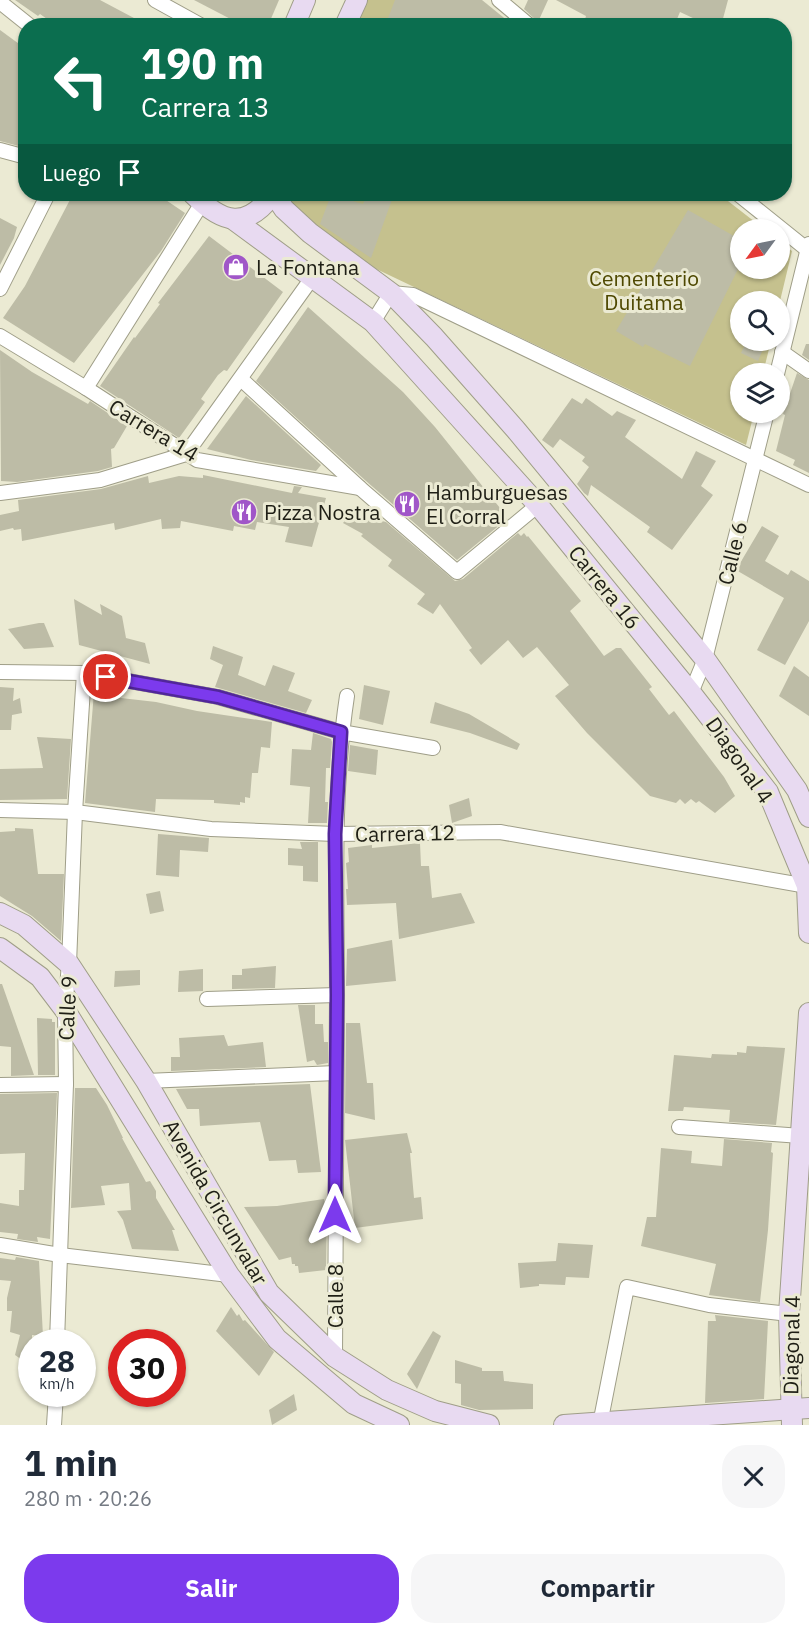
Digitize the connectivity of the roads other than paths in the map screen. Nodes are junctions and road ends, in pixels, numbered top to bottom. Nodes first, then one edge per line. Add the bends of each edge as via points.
1 (155, 0) edge
2 (305, 0) edge
3 (357, 0) edge
4 (499, 0) edge
5 (9, 4) edge
6 (22, 18) edge
7 (188, 18) edge
8 (297, 18) edge
9 (349, 18) edge
10 (520, 18) edge
11 (0, 150) edge
12 (18, 155) edge
13 (44, 201) edge
14 (196, 201) edge
15 (202, 201) edge
16 (267, 201) edge
17 (279, 201) edge
18 (747, 201) edge
19 (234, 220) junction
20 (808, 248) edge
21 (312, 278) junction
22 (0, 289) edge
23 (392, 292) junction
24 (373, 322) junction
25 (0, 336) edge
26 (782, 352) junction
27 (780, 363) edge
28 (809, 371) edge
29 (240, 379) junction
30 (86, 388) junction
31 (764, 423) edge
32 (186, 454) junction
33 (756, 459) junction
34 (809, 485) edge
35 (360, 488) junction
36 (0, 493) edge
37 (538, 505) junction
38 (705, 659) junction
39 (0, 672) edge
40 (84, 673) junction
41 (692, 693) junction
42 (347, 696) dead end
43 (341, 732) junction
44 (433, 748) dead end
45 (0, 810) edge
46 (75, 812) junction
47 (809, 817) edge
48 (335, 834) junction
49 (807, 886) junction
50 (0, 913) edge
51 (809, 933) edge
52 (0, 948) edge
53 (69, 964) junction
54 (337, 995) junction
55 (207, 999) dead end
56 (65, 1010) junction
57 (809, 1014) edge
58 (809, 1028) edge
59 (336, 1073) junction
60 (146, 1081) junction
61 (66, 1084) junction
62 (0, 1085) edge
63 (679, 1127) dead end
64 (801, 1136) junction
65 (804, 1185) edge
66 (0, 1245) edge
67 (60, 1255) junction
68 (229, 1275) junction
69 (789, 1314) junction
70 (57, 1329) edge
71 (334, 1357) junction
72 (55, 1407) edge
73 (797, 1414) edge
74 (600, 1424) edge
75 (54, 1425) edge
76 (399, 1425) edge
77 (489, 1425) edge
78 (564, 1425) edge

1 - 7 street
2 - 8 main road
3 - 9 main road
4 - 10 street
5 - 6 street
11 - 12 street
13 - 22 street
14 - 30 street
15 - 19 main road, Carrera 16
16 - 19 main road via 256,213
17 - 23 main road, Carrera 16 via 310,233
18 - 20 street
19 - 21 main road, Carrera 16
20 - 26 street
21 - 24 main road, Carrera 16
21 - 29 street
23 - 24 street
23 - 33 street, Carrera 16 via 413,295
23 - 38 main road, Carrera 16 via 516,430
24 - 37 main road, Carrera 16
25 - 30 street, Carrera 14
26 - 27 street
26 - 28 street
29 - 32 street
29 - 35 street
30 - 32 street, Carrera 14
31 - 33 street, Calle 6
32 - 35 street, Carrera 14 via 197,460
32 - 36 street via 100,480
33 - 34 street, Carrera 16
33 - 38 street, Calle 6
35 - 37 street via 457,572
37 - 41 main road, Carrera 16
38 - 41 street, Calle 6
38 - 47 main road, Diagonal 4 via 797,790
39 - 40 street
40 - 43 street via 218,697
40 - 46 street, Calle 9
41 - 49 main road, Diagonal 4 via 768,792
42 - 43 street, Calle 8
43 - 44 street
43 - 48 street, Calle 8
45 - 46 street, Carrera 12
46 - 48 street, Carrera 12 via 211,829
46 - 53 street, Calle 9
48 - 49 street, Carrera 12 via 500,832
48 - 54 street, Calle 8
49 - 51 main road, Diagonal 4
50 - 53 main road, Avenida Circunvalar via 24,925
52 - 56 main road, Avenida Circunvalar via 40,977
53 - 56 street, Calle 9
53 - 60 main road, Avenida Circunvalar
54 - 55 street
54 - 59 street, Calle 8
56 - 61 street, Calle 9
56 - 68 main road, Avenida Circunvalar
57 - 58 main road, Diagonal 4
58 - 64 main road, Diagonal 4
59 - 60 street
59 - 71 street, Calle 8
60 - 71 main road, Avenida Circunvalar via 269,1293
61 - 62 street
61 - 67 street, Calle 9
63 - 64 street
64 - 65 main road, Diagonal 4
65 - 69 main road, Diagonal 4
66 - 67 street
67 - 68 street
67 - 70 street, Calle 9
68 - 76 main road, Avenida Circunvalar via 277,1339 354,1404
69 - 73 main road, Diagonal 4
69 - 74 street via 709,1305 627,1287
71 - 77 main road, Avenida Circunvalar via 387,1390 435,1411
72 - 75 street
73 - 74 main road
74 - 78 main road

